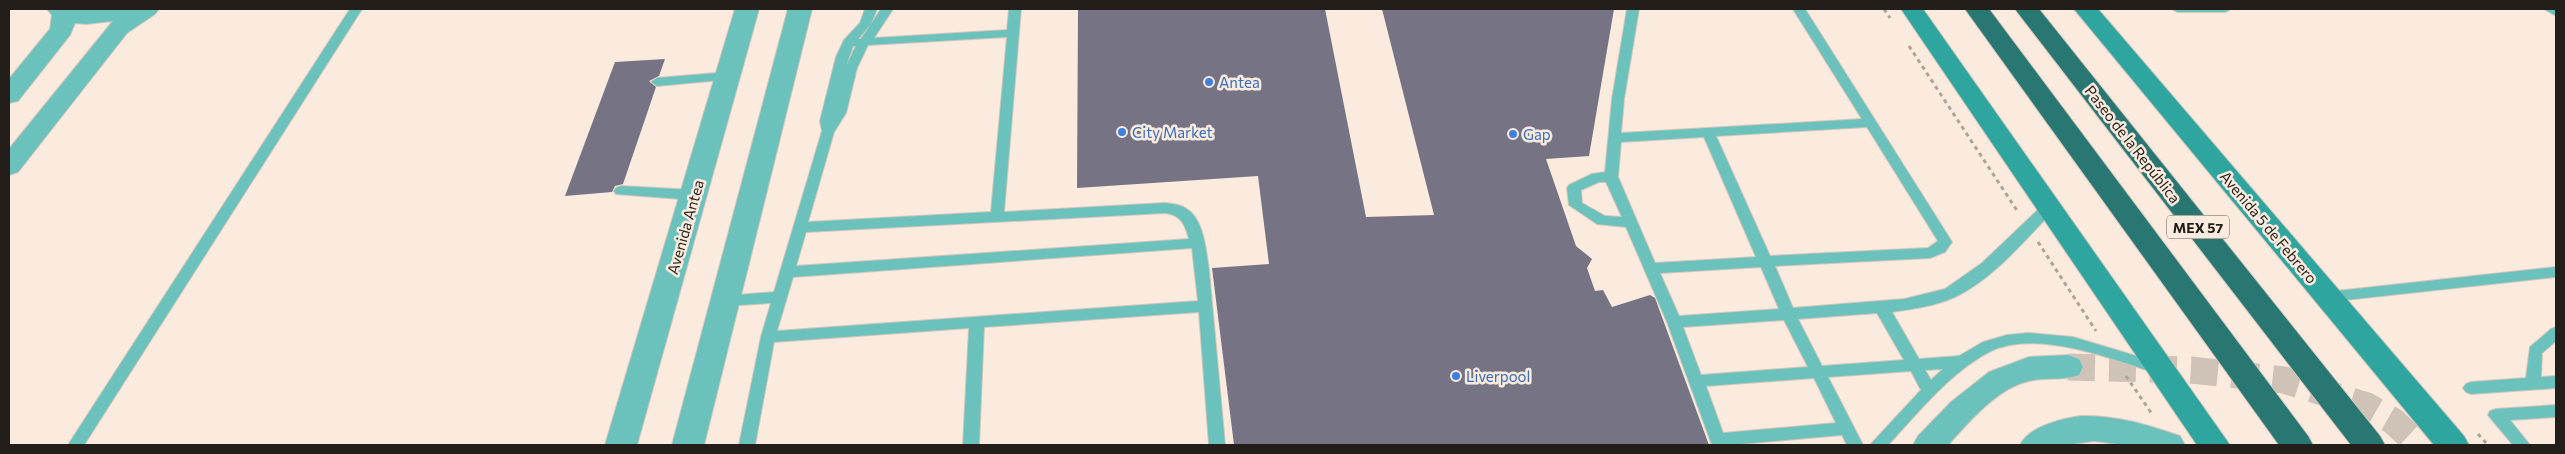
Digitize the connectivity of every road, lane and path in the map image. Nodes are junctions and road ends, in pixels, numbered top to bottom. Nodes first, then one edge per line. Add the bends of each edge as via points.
1 (356, 9) edge
2 (747, 9) edge
3 (800, 9) edge
4 (871, 9) edge
5 (887, 9) edge
6 (1015, 9) edge
7 (1633, 9) edge
8 (1799, 9) edge
9 (1884, 9) edge
10 (2027, 9) edge
11 (2086, 9) edge
12 (2178, 9) edge
13 (2226, 9) edge
14 (2550, 9) edge
15 (145, 10) edge
16 (61, 12) edge
17 (1976, 12) edge
18 (2556, 13) edge
19 (1904, 17) edge
20 (1012, 33) junction
21 (1906, 41) dead end
22 (864, 42) junction
23 (848, 43) junction
24 (728, 76) junction
25 (657, 82) dead end
26 (9, 95) edge
27 (1869, 123) junction
28 (828, 131) junction
29 (1708, 132) junction
30 (1614, 138) junction
31 (9, 166) edge
32 (1611, 177) junction
33 (621, 192) dead end
34 (694, 195) junction
35 (2048, 208) junction
36 (997, 218) junction
37 (1629, 222) junction
38 (801, 227) junction
39 (2029, 228) junction
40 (1198, 243) junction
41 (1765, 263) junction
42 (1650, 268) junction
43 (786, 272) junction
44 (2556, 272) edge
45 (2541, 273) junction
46 (2556, 283) edge
47 (2327, 296) junction
48 (779, 297) junction
49 (724, 302) junction
50 (1206, 306) junction
51 (1881, 306) junction
52 (1789, 315) junction
53 (977, 322) junction
54 (1674, 322) junction
55 (2556, 334) edge
56 (768, 337) junction
57 (2109, 351) junction
58 (1961, 362) junction
59 (1916, 365) junction
60 (2068, 367) tunnel mouth
61 (2160, 368) junction
62 (1816, 372) junction
63 (1696, 381) junction
64 (2556, 382) edge
65 (2533, 383) junction
66 (2471, 388) dead end
67 (1930, 392) junction
68 (2556, 411) edge
69 (1846, 428) junction
70 (2163, 434) edge
71 (76, 445) edge
72 (621, 445) edge
73 (688, 445) edge
74 (747, 445) edge
75 (971, 445) edge
76 (1217, 445) edge
77 (1855, 445) edge
78 (1878, 445) edge
79 (1929, 445) edge
80 (2036, 445) edge
81 (2214, 445) edge
82 (2297, 445) edge
83 (2369, 445) edge
84 (2453, 445) edge
85 (2522, 445) edge

1 - 71 lane
2 - 24 street, Avenida Antea
3 - 49 street
4 - 23 lane via 865,24
5 - 22 lane via 881,23
6 - 20 lane
7 - 30 lane
8 - 27 lane
9 - 19 path
10 - 83 highway, Paseo de la República / MEX 57
11 - 47 main road, Avenida 5 de Febrero
12 - 13 lane
14 - 18 lane
15 - 16 street via 86,17
15 - 31 street via 119,28
16 - 26 street via 62,30
17 - 82 highway, MEX 57
19 - 35 main road
20 - 22 lane
20 - 36 lane
21 - 39 path
22 - 23 lane
22 - 28 lane via 855,59 843,108
23 - 28 lane via 826,121
24 - 25 lane
24 - 34 street, Avenida Antea
27 - 29 lane
27 - 41 lane via 1945,242 1930,253
28 - 38 lane
29 - 30 lane
29 - 41 lane
30 - 32 lane
32 - 37 lane
32 - 37 lane via 1597,177 1574,188 1576,205 1602,221
33 - 34 lane
34 - 72 street, Avenida Antea
35 - 39 lane
35 - 61 main road
36 - 38 lane
36 - 40 lane via 1165,208 1181,211 1190,222
37 - 42 lane
38 - 43 lane
39 - 51 lane via 1950,293 1924,301
39 - 57 path
40 - 43 lane
40 - 50 lane
41 - 42 lane
41 - 52 lane
42 - 54 lane
43 - 48 lane
44 - 45 lane
45 - 46 lane
45 - 47 lane
47 - 84 main road, Avenida 5 de Febrero
48 - 49 lane
48 - 56 lane
49 - 73 street
50 - 53 lane
50 - 76 lane
51 - 52 lane
51 - 59 lane
52 - 54 lane
52 - 62 lane
53 - 56 lane
53 - 75 lane
54 - 63 lane
55 - 65 lane via 2535,351
56 - 74 lane
57 - 58 lane via 2064,341 2012,338 1988,346
57 - 61 lane
57 - 70 path
58 - 59 lane
58 - 67 lane
59 - 62 lane
59 - 67 lane
60 - 79 street via 2028,369 1992,385 1967,405
61 - 81 main road
62 - 63 lane
62 - 69 lane
63 - 69 lane via 1718,440
64 - 65 lane
65 - 66 lane
67 - 78 lane
68 - 85 lane via 2496,415
69 - 77 lane
70 - 80 street via 2098,428 2067,431

